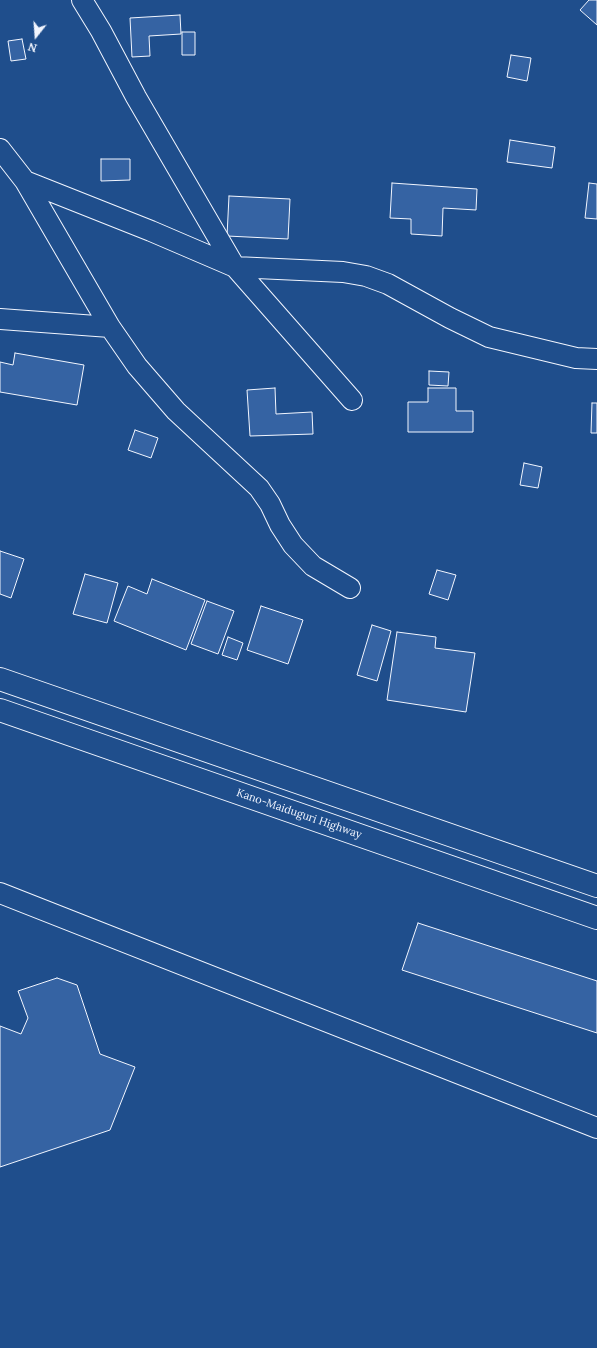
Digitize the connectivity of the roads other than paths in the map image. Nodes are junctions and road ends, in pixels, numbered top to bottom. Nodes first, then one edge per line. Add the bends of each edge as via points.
1 (82, 0) edge
2 (0, 149) edge
3 (25, 181) junction
4 (235, 267) junction
5 (0, 319) edge
6 (110, 327) junction
7 (597, 359) edge
8 (352, 400) dead end
9 (350, 588) dead end
10 (0, 679) edge
11 (0, 710) edge
12 (597, 886) edge
13 (0, 893) edge
14 (597, 918) edge
15 (597, 1128) edge

1 - 4 street
2 - 3 street
3 - 4 street
3 - 6 street
4 - 7 street via 343,272 366,276 388,284 489,337 576,358
4 - 8 street
5 - 6 street
6 - 9 street via 137,366 176,410 259,488 293,545 313,566
10 - 12 highway
11 - 14 highway, Kano-Maiduguri Highway
13 - 15 street

